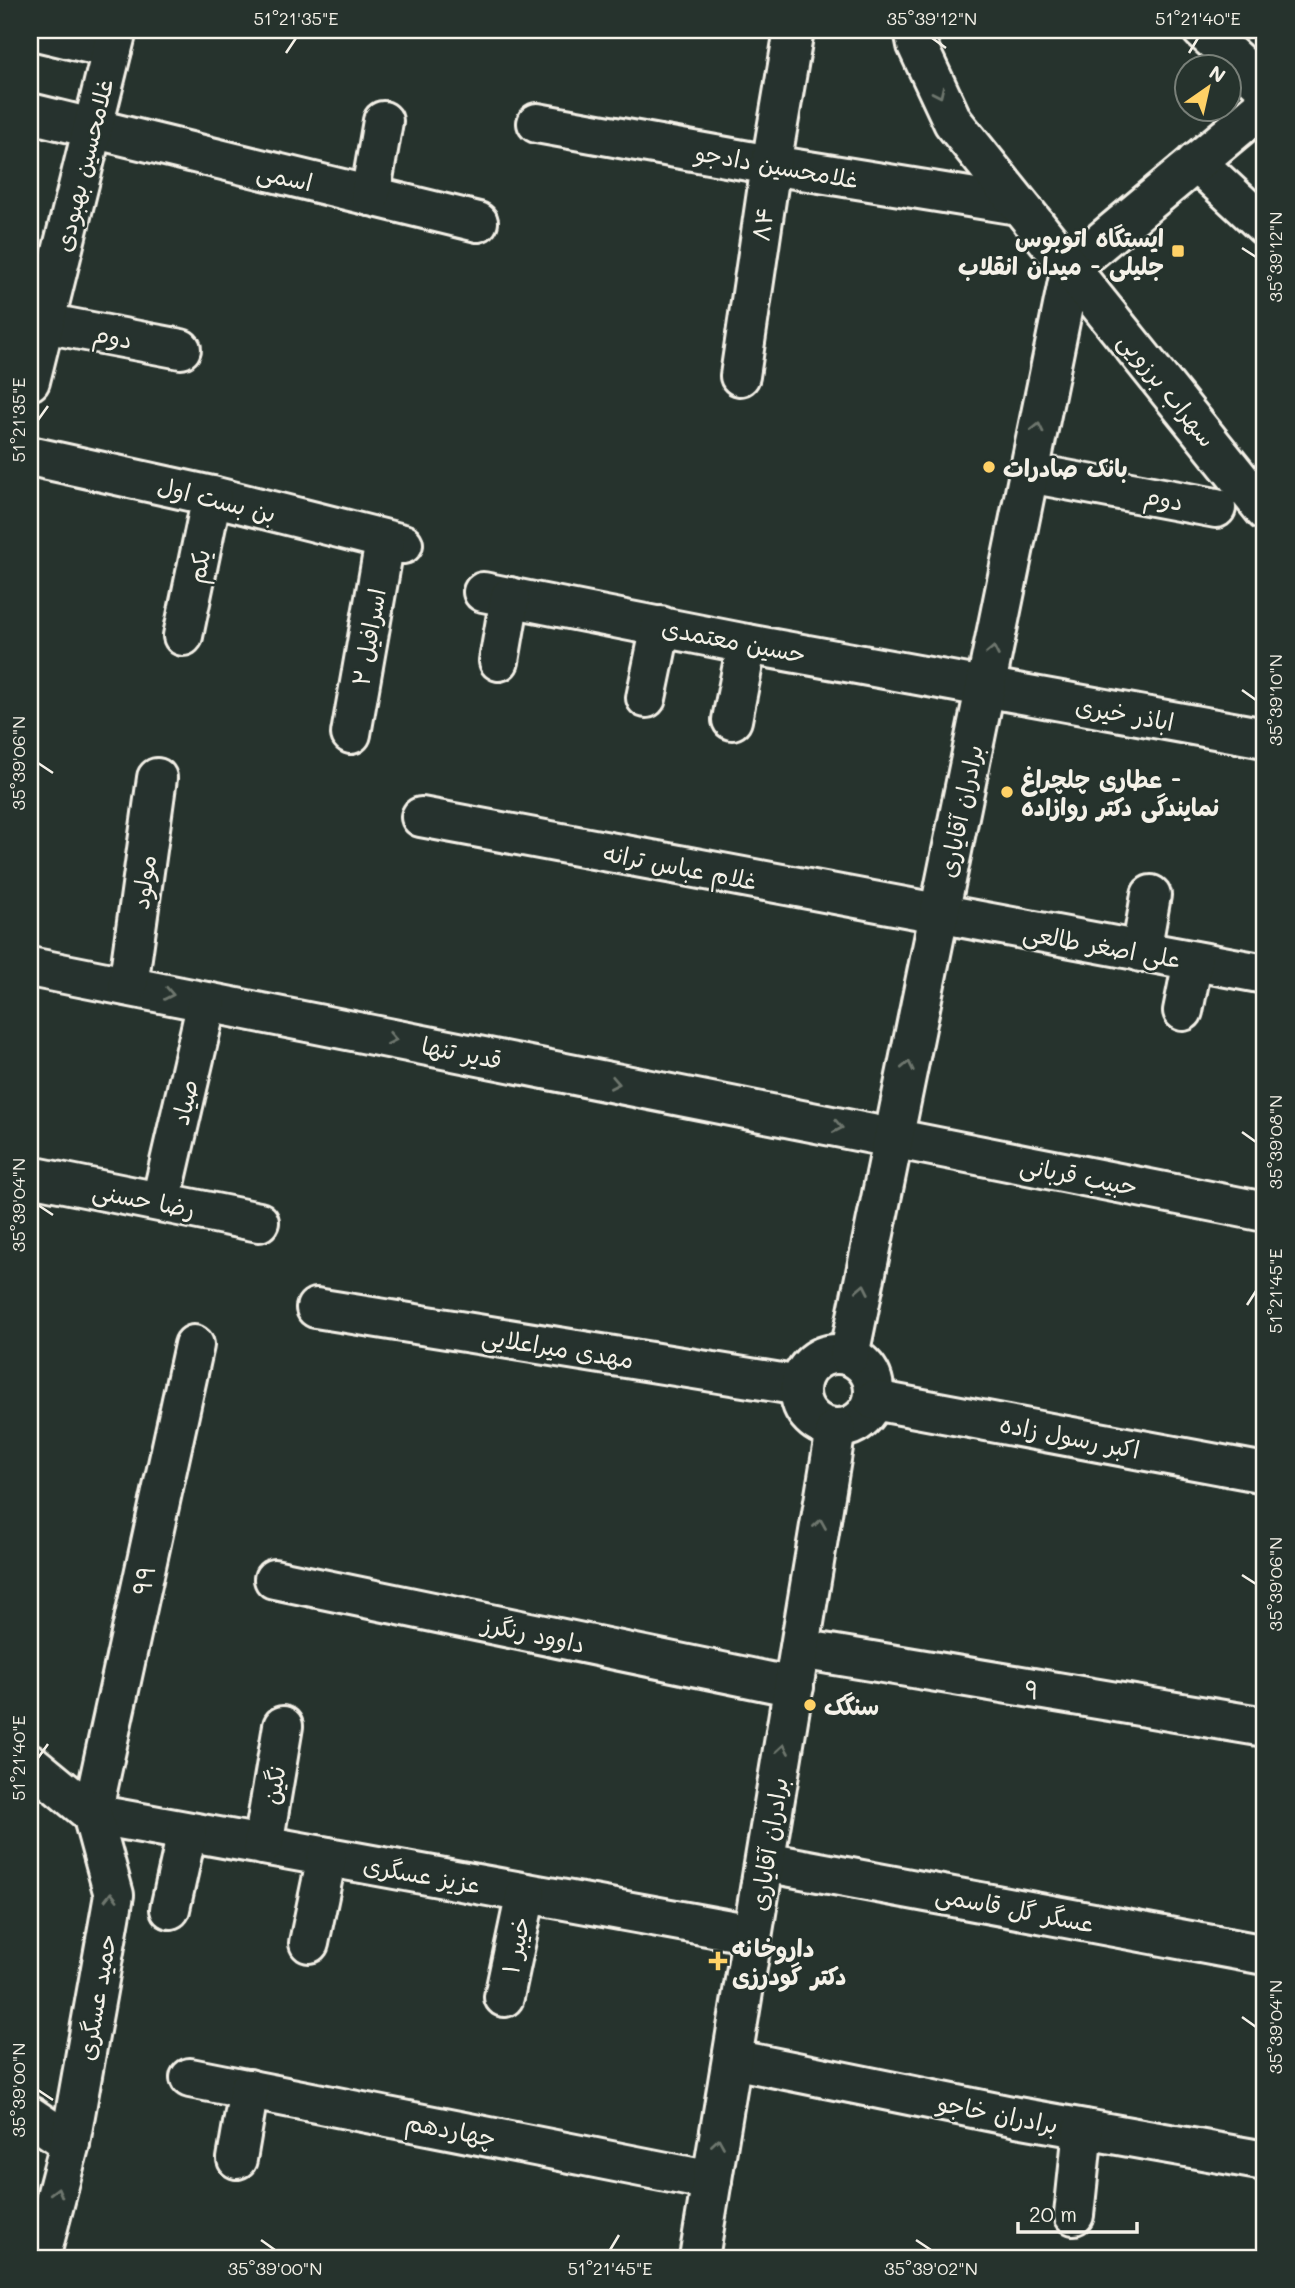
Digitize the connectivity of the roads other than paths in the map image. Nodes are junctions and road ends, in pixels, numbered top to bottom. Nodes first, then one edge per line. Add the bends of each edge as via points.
1 (33, 30) edge
2 (794, 30) edge
3 (914, 30) edge
4 (1202, 30) edge
5 (115, 39) edge
6 (1265, 87) edge
7 (1265, 105) edge
8 (30, 113) edge
9 (383, 121) dead end
10 (537, 123) dead end
11 (93, 128) junction
12 (1196, 162) junction
13 (771, 165) junction
14 (370, 196) junction
15 (1018, 205) junction
16 (478, 222) dead end
17 (1265, 226) edge
18 (1071, 267) junction
19 (44, 323) junction
20 (181, 349) dead end
21 (740, 376) dead end
22 (30, 381) edge
23 (30, 456) edge
24 (1029, 473) junction
25 (212, 496) junction
26 (1216, 508) dead end
27 (1265, 510) edge
28 (394, 542) joint
29 (661, 626) junction
30 (183, 636) dead end
31 (747, 644) junction
32 (499, 661) dead end
33 (986, 687) junction
34 (646, 698) dead end
35 (732, 720) dead end
36 (351, 734) dead end
37 (1265, 738) edge
38 (157, 778) dead end
39 (421, 817) dead end
40 (1151, 895) dead end
41 (939, 915) junction
42 (1141, 951) junction
43 (1193, 961) junction
44 (30, 967) edge
45 (1265, 975) edge
46 (128, 986) junction
47 (207, 1002) junction
48 (1183, 1011) dead end
49 (894, 1138) junction
50 (30, 1176) edge
51 (161, 1201) junction
52 (1265, 1212) edge
53 (259, 1223) dead end
54 (316, 1308) dead end
55 (194, 1345) dead end
56 (849, 1356) junction
57 (800, 1386) junction
58 (874, 1400) junction
59 (836, 1429) junction
60 (1265, 1473) edge
61 (274, 1579) dead end
62 (800, 1649) junction
63 (794, 1687) junction
64 (283, 1726) dead end
65 (1265, 1727) edge
66 (30, 1763) edge
67 (92, 1814) junction
68 (187, 1832) junction
69 (263, 1845) junction
70 (327, 1857) junction
71 (765, 1861) junction
72 (526, 1893) junction
73 (170, 1909) dead end
74 (752, 1934) junction
75 (309, 1943) dead end
76 (1265, 1955) edge
77 (504, 1997) dead end
78 (732, 2059) junction
79 (190, 2078) dead end
80 (249, 2089) junction
81 (30, 2116) edge
82 (1083, 2129) junction
83 (70, 2143) junction
84 (237, 2159) dead end
85 (1265, 2161) edge
86 (712, 2181) junction
87 (1074, 2215) dead end
88 (40, 2258) edge
89 (699, 2258) edge

1 - 5 street
2 - 13 street, ۸۴
3 -> 15 street, سهراب برزویی via 953,122
4 - 6 street
5 - 11 street, غلامحسین بهبودی
7 - 12 street
8 - 11 street, اسمی
9 - 14 street
10 - 13 street, غلامحسین دادجو
11 - 14 street, اسمی
11 - 19 street, غلامحسین بهبودی
12 - 17 street
12 - 18 street
13 - 15 street, غلامحسین دادجو
13 - 21 street, ۸۴
14 - 16 street, اسمی
15 - 18 street, سهراب برزویی
24 -> 18 street, برادران آقایاری
18 - 27 street, سهراب برزویی
19 - 20 street, دوم
19 - 22 street, غلامحسین بهبودی
23 - 25 street, بن بست اول
24 - 26 street, دوم
33 -> 24 street, برادران آقایاری
25 - 28 street, بن بست اول
25 - 30 street, یکم
28 - 36 street, اسرافیل ۲
29 - 31 street, حسین معتمدی
29 - 32 street, حسین معتمدی via 496,595
29 - 34 street
31 - 33 street, حسین معتمدی
31 - 35 street
33 - 37 street, اباذر خیری
33 - 41 street, برادران آقایاری
38 - 46 street, مولود
39 - 41 street, غلام عباس ترانه
40 - 42 street
41 - 42 street, علی اصغر طالعی
49 -> 41 street, برادران آقایاری
42 - 43 street, علی اصغر طالعی
43 - 45 street, علی اصغر طالعی
43 - 48 street
44 - 46 street, قدیر تنها
46 -> 47 street, قدیر تنها
47 -> 49 street, قدیر تنها
47 - 51 street, صیاد
49 - 52 street, حبیب قربانی
56 -> 49 street, برادران آقایاری
50 - 51 street, رضا حسنی
51 - 53 street, رضا حسنی
54 - 57 street, مهدی میراعلایی
55 - 67 street, ۹۹
56 - 57 street via 827,1354 818,1359 803,1375
56 - 58 street via 873,1378
57 - 59 street via 804,1411 824,1427
58 - 59 street via 860,1421
58 - 60 street, اکبر رسول زاده
62 -> 59 street, برادران آقایاری
61 - 63 street, داوود رنگرز
62 - 63 street, برادران آقایاری
62 - 65 street, ۹
71 -> 63 street, برادران آقایاری
64 - 69 street, نگین
66 - 67 street
67 - 68 street, عزیز عسگری
83 -> 67 street, حمید عسگری via 114,1895
68 - 69 street, عزیز عسگری
68 - 73 street
69 - 70 street, عزیز عسگری
70 - 72 street, عزیز عسگری
70 - 75 street
71 - 74 street, برادران آقایاری
71 - 76 street, عسگر گل قاسمی
72 - 74 street, عزیز عسگری
72 - 77 street, خیبر ۱
74 - 78 street, برادران آقایاری
78 - 82 street, برادران خاجو
86 -> 78 street, برادران آقایاری
79 - 80 street, چهاردهم
80 - 84 street
80 - 86 street, چهاردهم
81 - 83 street
82 - 85 street, برادران خاجو
82 - 87 street
88 -> 83 street, حمید عسگری
86 - 89 street, برادران آقایاری

